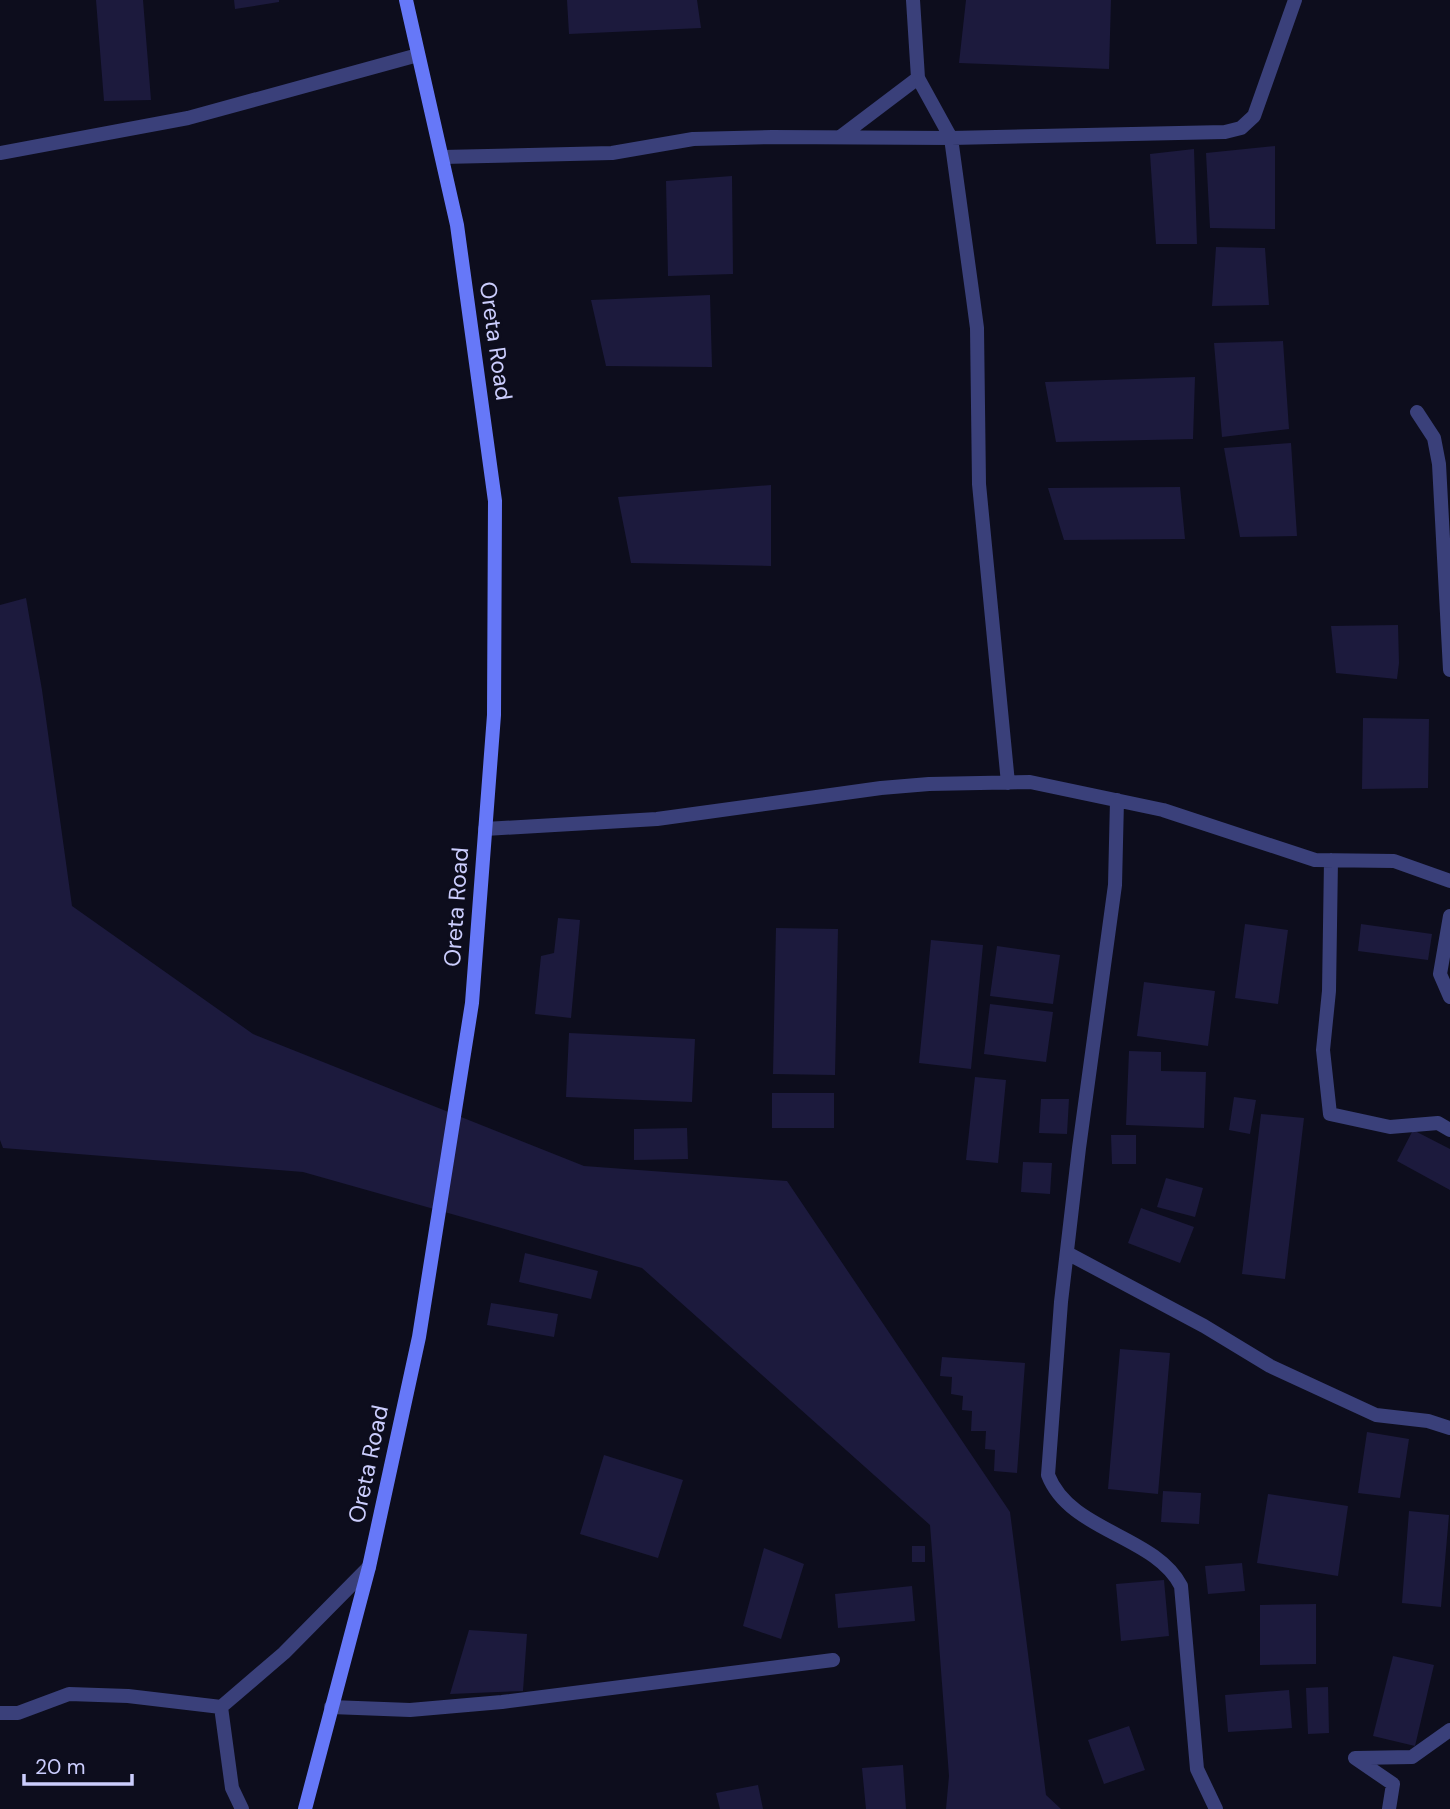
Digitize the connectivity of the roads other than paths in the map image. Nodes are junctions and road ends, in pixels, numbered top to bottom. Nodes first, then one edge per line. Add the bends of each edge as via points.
1 (406, 0) edge
2 (913, 0) edge
3 (1295, 0) edge
4 (418, 55) junction
5 (918, 78) junction
6 (840, 138) junction
7 (951, 138) junction
8 (0, 153) edge
9 (442, 157) junction
10 (1418, 412) dead end
11 (1450, 670) edge
12 (1008, 783) junction
13 (1117, 800) junction
14 (485, 829) junction
15 (1331, 860) junction
16 (1450, 881) edge
17 (1450, 916) edge
18 (1450, 997) edge
19 (1450, 1130) edge
20 (1067, 1254) junction
21 (1450, 1428) edge
22 (369, 1567) junction
23 (833, 1660) dead end
24 (221, 1707) junction
25 (331, 1707) junction
26 (0, 1713) edge
27 (1450, 1730) edge
28 (242, 1809) edge
29 (304, 1809) edge
30 (1216, 1809) edge
31 (1390, 1809) edge

1 - 4 street, Oreta Road
2 - 5 street
3 - 7 street via 1254,116 1241,128
4 - 8 street via 188,118
4 - 9 street, Oreta Road
5 - 6 street
5 - 7 street
6 - 7 street
6 - 9 street via 693,139 612,153
7 - 12 street via 977,328 979,484
9 - 14 street, Oreta Road via 457,225 495,501 494,715
10 - 11 street via 1434,438 1438,464
12 - 13 street via 1030,782
12 - 14 street via 881,788 657,820
13 - 15 street via 1163,810 1315,860
13 - 20 street via 1115,885
14 - 22 street, Oreta Road via 470,1017 419,1337
15 - 16 street via 1394,862
15 - 19 street via 1330,979 1323,1050 1330,1114 1390,1127 1437,1123
17 - 18 street via 1440,974
20 - 21 street via 1270,1366 1376,1415
20 - 30 street via 1048,1475 1068,1506 1158,1560 1181,1586 1197,1769
22 - 24 street via 284,1653
22 - 25 street, Oreta Road
23 - 25 street via 502,1702 410,1710
24 - 26 street via 69,1694 18,1713
24 - 28 street via 232,1788
25 - 29 street, Oreta Road
27 - 31 street via 1412,1757 1355,1758 1393,1784

